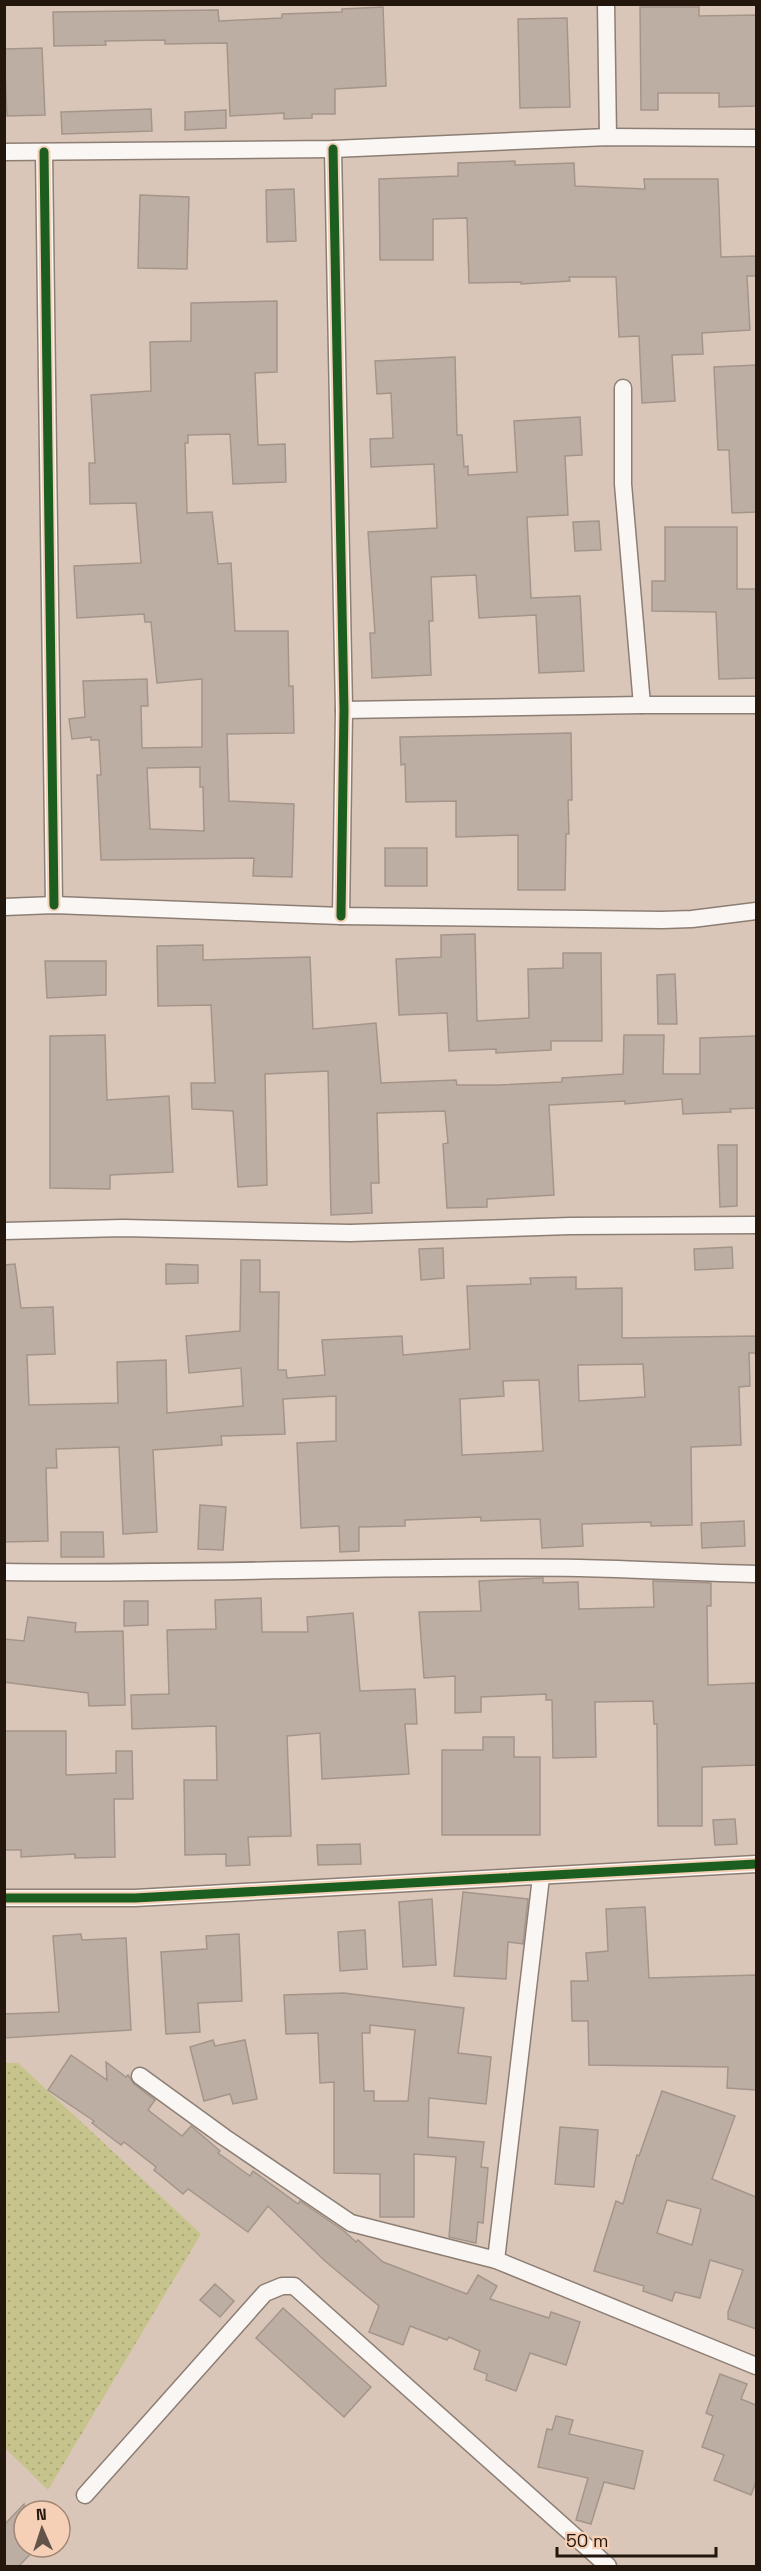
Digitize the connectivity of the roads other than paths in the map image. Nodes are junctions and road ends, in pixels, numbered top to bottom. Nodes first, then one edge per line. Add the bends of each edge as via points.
1 (606, 4) edge
2 (608, 136) junction
3 (756, 138) edge
4 (333, 150) junction
5 (4, 152) edge
6 (44, 152) junction
7 (623, 388) dead end
8 (642, 705) junction
9 (756, 705) edge
10 (344, 710) junction
11 (54, 905) junction
12 (4, 908) edge
13 (756, 911) edge
14 (341, 916) junction
15 (756, 1225) edge
16 (4, 1231) edge
17 (4, 1572) edge
18 (756, 1574) edge
19 (756, 1864) edge
20 (541, 1877) junction
21 (4, 1898) edge
22 (140, 2076) dead end
23 (496, 2260) junction
24 (756, 2366) edge
25 (85, 2494) dead end
26 (608, 2566) edge

1 - 2 street
2 - 3 street
2 - 4 street
4 - 6 street
4 - 10 street
5 - 6 street
6 - 11 street
7 - 8 street via 622,484
8 - 9 street
8 - 10 street
10 - 14 street
11 - 12 street
11 - 14 street
13 - 14 street via 662,920
15 - 16 street via 350,1233 123,1228
17 - 18 street via 582,1568
19 - 20 street
20 - 21 street via 135,1898
20 - 23 street
22 - 23 street via 351,2223
23 - 24 street
25 - 26 street via 265,2293 294,2286

